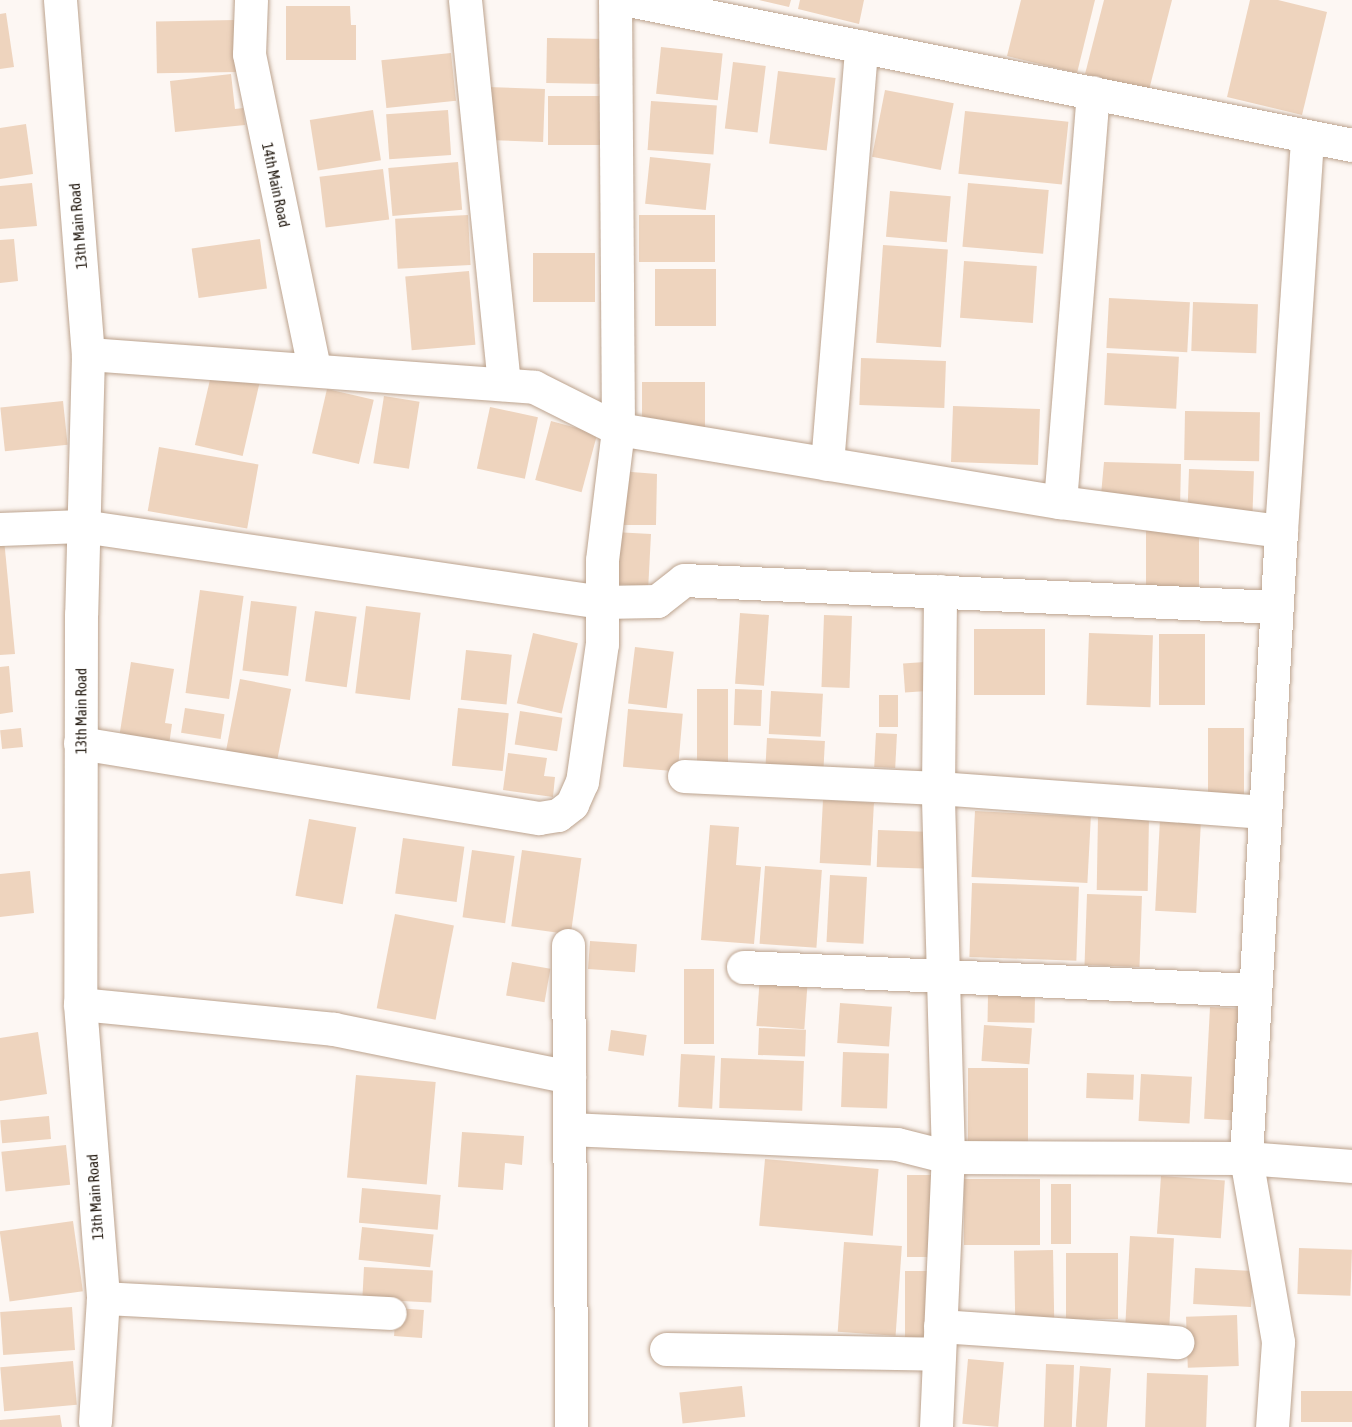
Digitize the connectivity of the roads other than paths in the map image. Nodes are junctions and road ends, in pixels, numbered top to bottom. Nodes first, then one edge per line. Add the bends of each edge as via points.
1 (60, 0) edge
2 (251, 0) edge
3 (465, 0) edge
4 (615, 0) edge
5 (629, 0) edge
6 (861, 46) junction
7 (1093, 92) junction
8 (1307, 139) junction
9 (1352, 145) edge
10 (88, 354) junction
11 (314, 368) junction
12 (504, 384) junction
13 (618, 429) junction
14 (827, 464) junction
15 (1060, 502) junction
16 (82, 526) junction
17 (0, 529) edge
18 (1281, 531) junction
19 (940, 591) junction
20 (602, 602) junction
21 (1276, 607) junction
22 (80, 743) junction
23 (684, 776) dead end
24 (938, 788) junction
25 (1264, 812) junction
26 (568, 945) dead end
27 (743, 967) dead end
28 (944, 976) junction
29 (1254, 990) junction
30 (80, 1004) junction
31 (569, 1077) junction
32 (569, 1129) junction
33 (948, 1157) junction
34 (1246, 1158) junction
35 (1352, 1166) edge
36 (103, 1299) junction
37 (390, 1313) dead end
38 (940, 1340) junction
39 (1177, 1342) dead end
40 (666, 1349) dead end
41 (95, 1422) dead end
42 (571, 1427) edge
43 (936, 1427) edge
44 (1272, 1427) edge

1 - 10 street, 13th Main Road
2 - 11 street, 14th Main Road via 249,54
3 - 12 street
4 - 13 street
5 - 6 street
6 - 7 street
6 - 14 street
7 - 8 street
7 - 15 street
8 - 9 street
8 - 18 street
10 - 11 street
10 - 16 street, 13th Main Road
11 - 12 street
12 - 13 street via 534,387
13 - 14 street
13 - 20 street via 602,560
14 - 15 street
15 - 18 street
16 - 17 street
16 - 20 street
16 - 22 street, 13th Main Road
18 - 21 street
19 - 20 street via 684,580 657,601
19 - 21 street
19 - 24 street
20 - 22 street via 602,644 582,782 572,804 558,816 539,818 386,795
21 - 25 street
22 - 30 street, 13th Main Road
23 - 24 street
24 - 25 street
24 - 28 street
25 - 29 street
26 - 31 street
27 - 28 street
28 - 29 street
28 - 33 street
29 - 34 street
30 - 31 street via 334,1029
30 - 36 street, 13th Main Road
31 - 32 street
32 - 33 street via 897,1144
32 - 42 street
33 - 34 street
33 - 38 street
34 - 35 street
34 - 44 street via 1278,1342
36 - 37 street
36 - 41 street, 13th Main Road
38 - 39 street
38 - 40 street
38 - 43 street

